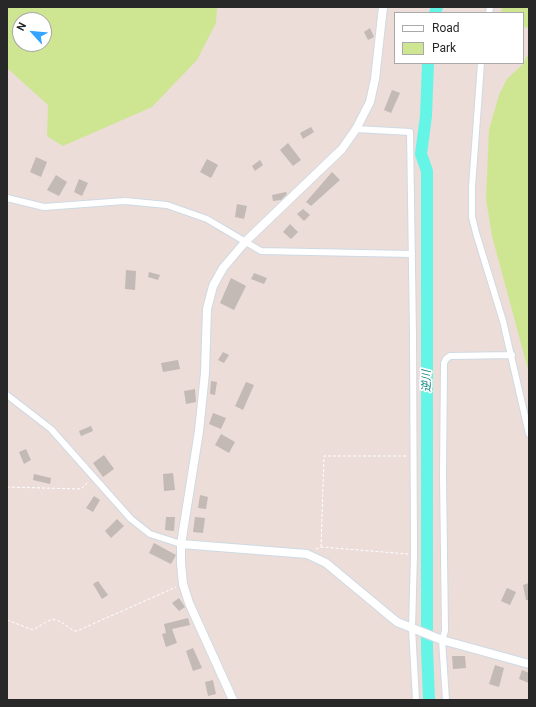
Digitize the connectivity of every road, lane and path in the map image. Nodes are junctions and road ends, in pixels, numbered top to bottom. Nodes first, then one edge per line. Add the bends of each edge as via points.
1 (383, 7) edge
2 (481, 64) edge
3 (356, 129) junction
4 (7, 198) edge
5 (246, 241) junction
6 (412, 254) junction
7 (512, 355) junction
8 (7, 395) edge
9 (529, 434) edge
10 (414, 456) junction
11 (93, 477) junction
12 (7, 487) edge
13 (181, 544) junction
14 (414, 554) junction
15 (183, 584) junction
16 (7, 620) edge
17 (412, 629) junction
18 (442, 640) junction
19 (529, 664) edge
20 (234, 700) edge
21 (416, 700) edge
22 (446, 700) edge

1 - 3 street via 370,102
2 - 7 street via 472,217
3 - 5 street via 342,149
3 - 6 street via 410,132
4 - 5 street via 44,207 125,201 160,204 207,219
5 - 6 street via 261,251
5 - 13 street via 223,268 207,309 205,373 199,431
6 - 10 street
7 - 9 street
7 - 18 street via 450,356 444,363 445,631
8 - 11 street via 51,429
10 - 14 street
10 - 14 path via 324,456 321,546
11 - 12 path via 81,489
11 - 13 street via 131,519 150,534
13 - 15 street
13 - 17 street via 308,554 326,563 397,622
14 - 17 street
15 - 16 path via 77,631 56,618 33,630
15 - 20 street via 189,603
17 - 18 street
17 - 21 street
18 - 19 street
18 - 22 street

